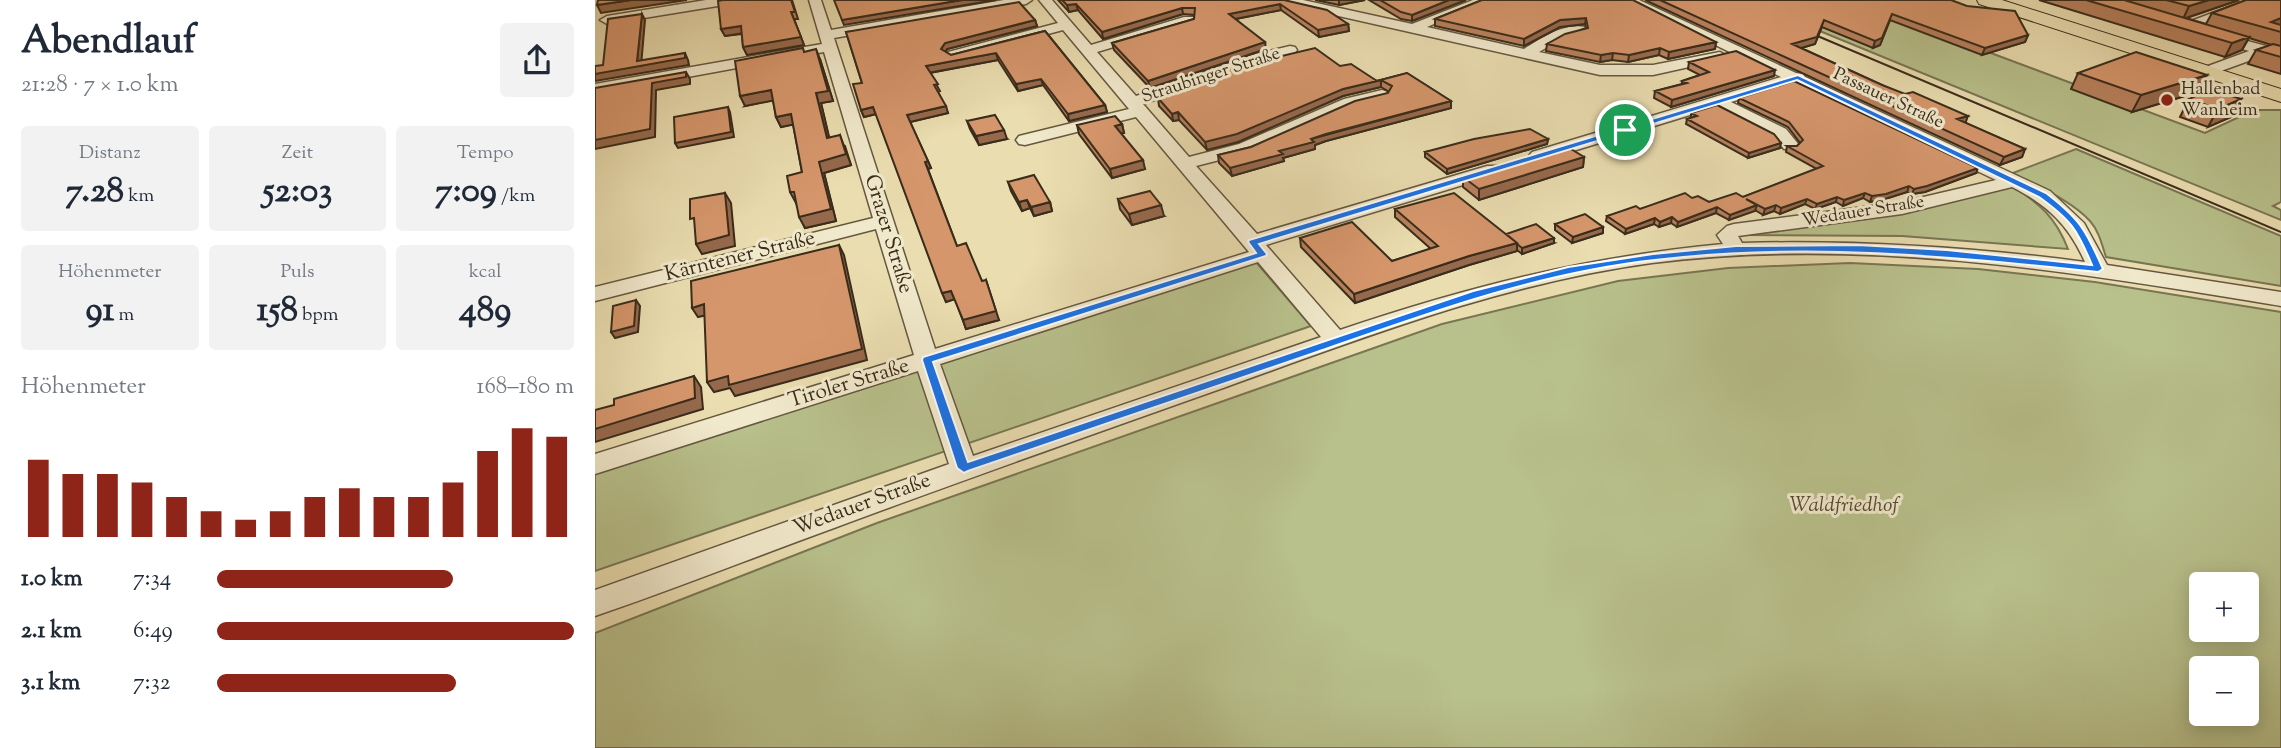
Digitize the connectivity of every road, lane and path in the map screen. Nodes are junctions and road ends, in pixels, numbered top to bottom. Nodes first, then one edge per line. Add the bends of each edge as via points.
1 (730, 0) edge
2 (815, 0) edge
3 (1026, 0) edge
4 (1045, 0) edge
5 (1484, 0) edge
6 (1629, 0) edge
7 (1985, 0) edge
8 (2259, 0) edge
9 (1297, 1) edge
10 (1189, 20) edge
11 (599, 21) edge
12 (1067, 25) junction
13 (1411, 29) junction
14 (1580, 30) edge
15 (827, 41) junction
16 (2281, 43) edge
17 (1088, 50) junction
18 (1290, 50) dead end
19 (1740, 50) junction
20 (2263, 50) junction
21 (953, 54) edge
22 (1525, 54) junction
23 (2281, 55) edge
24 (2205, 72) junction
25 (1798, 78) junction
26 (595, 89) edge
27 (1382, 96) edge
28 (2281, 96) edge
29 (1718, 102) junction
30 (1136, 107) junction
31 (1025, 140) dead end
32 (1790, 145) edge
33 (1185, 163) junction
34 (2016, 181) junction
35 (884, 221) junction
36 (1258, 248) junction
37 (1736, 249) junction
38 (2098, 269) junction
39 (595, 294) edge
40 (2281, 299) edge
41 (1336, 340) junction
42 (927, 360) junction
43 (595, 464) edge
44 (964, 468) junction
45 (595, 603) edge

1 - 11 street
2 - 15 street, Grazer Straße
3 - 15 street
4 - 12 street, Straubinger Straße
5 - 13 street
6 - 19 street, Passauer Straße
7 - 24 main road
8 - 20 street via 2176,25
9 - 13 street
10 - 17 street
12 - 17 street, Straubinger Straße
12 - 21 street
13 - 22 street
14 - 22 street via 1558,35
15 - 26 street
15 - 35 street, Grazer Straße
16 - 20 street
17 - 30 street, Straubinger Straße
18 - 30 street, Straubinger Straße via 1261,57
19 - 22 street via 1679,66 1627,71
19 - 25 street, Passauer Straße
20 - 23 street
20 - 24 street
24 - 28 main road
25 - 29 street, Tiroler Straße
25 - 34 street, Passauer Straße
27 - 33 street via 1350,102 1245,148
29 - 32 street via 1780,133
29 - 36 street, Tiroler Straße
30 - 31 street, Straubinger Straße
30 - 33 street, Straubinger Straße
33 - 36 street, Straubinger Straße
34 - 37 street, Wedauer Straße via 1902,208 1734,230 1727,235
34 - 38 street, Passauer Straße via 2068,214 2083,232
35 - 39 street, Kärntener Straße
35 - 42 street, Grazer Straße
36 - 41 street, Straubinger Straße
36 - 42 street, Tiroler Straße
37 - 38 street, Wedauer Straße via 1858,247
37 - 41 street, Wedauer Straße via 1568,270 1477,293
38 - 40 street, Wedauer Straße
41 - 44 street, Wedauer Straße
42 - 43 street, Tiroler Straße
42 - 44 street, Grazer Straße
44 - 45 street, Wedauer Straße

